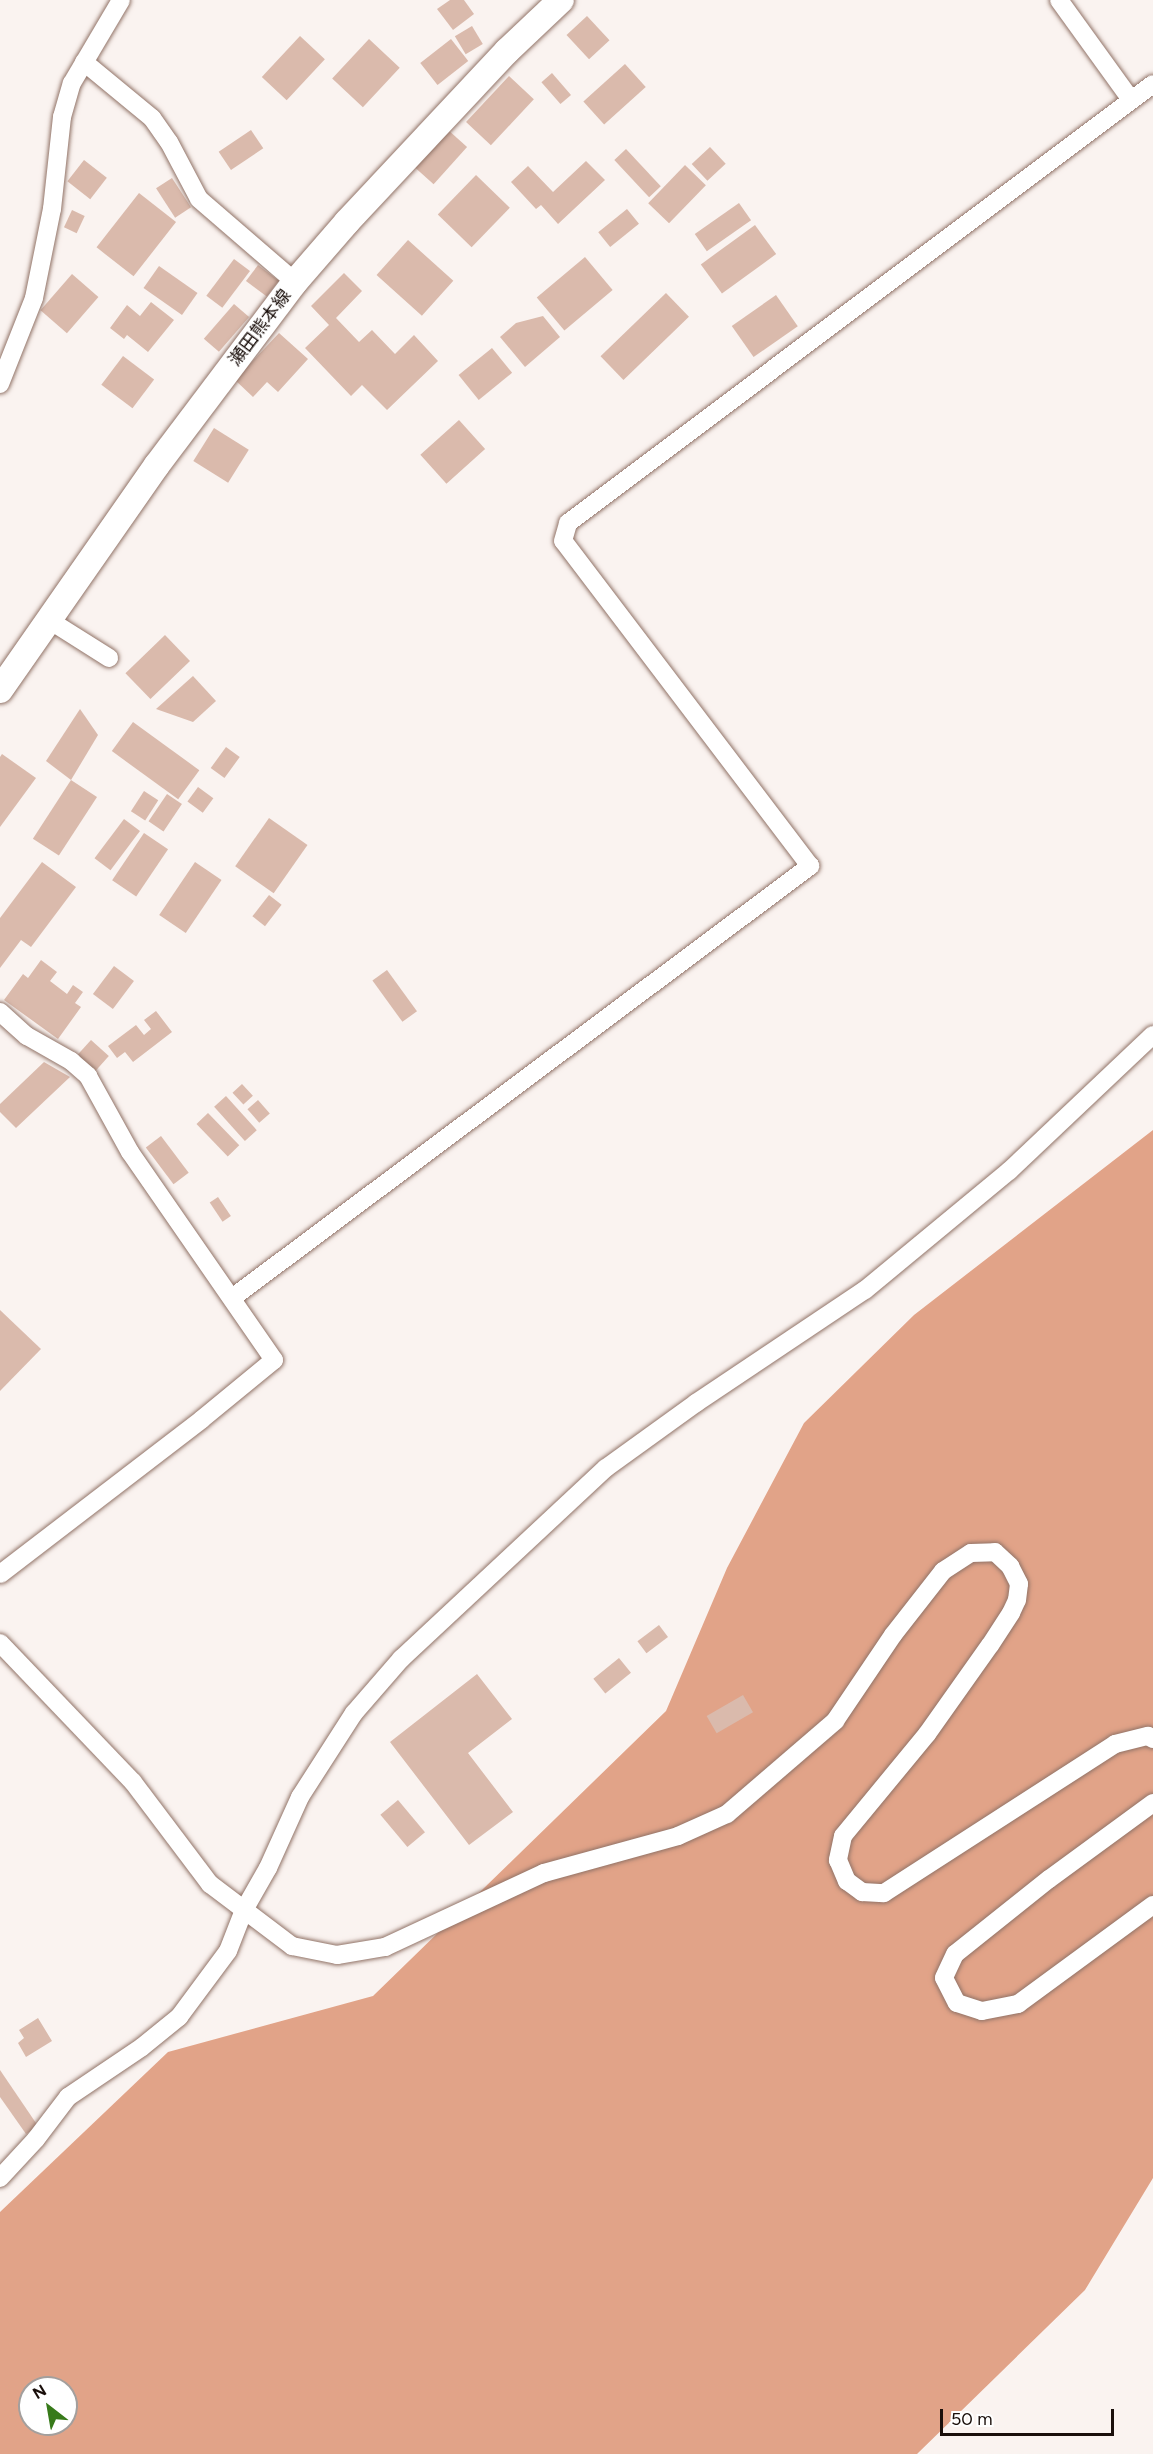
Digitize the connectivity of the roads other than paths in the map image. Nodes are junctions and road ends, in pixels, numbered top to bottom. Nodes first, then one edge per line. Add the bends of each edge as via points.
1 (122, 0) edge
2 (561, 0) edge
3 (1059, 0) edge
4 (84, 62) junction
5 (1153, 84) edge
6 (1131, 100) junction
7 (295, 282) junction
8 (0, 384) edge
9 (49, 620) junction
10 (109, 658) dead end
11 (0, 690) edge
12 (0, 1012) edge
13 (1153, 1035) edge
14 (232, 1298) junction
15 (0, 1574) edge
16 (0, 1643) edge
17 (1153, 1739) edge
18 (1153, 1803) edge
19 (1153, 1905) edge
20 (244, 1910) junction
21 (0, 2178) edge

1 - 4 street
2 - 7 main road, 瀬田熊本線 via 507,51
3 - 6 street
4 - 7 street via 152,118 199,199
4 - 8 street via 72,83 62,117 52,210 34,298
5 - 6 street
6 - 14 street via 568,523 563,541 810,866
7 - 9 main road, 瀬田熊本線 via 157,465
9 - 10 street
9 - 11 main road, 瀬田熊本線
12 - 14 street via 27,1036 71,1061 88,1076 120,1136
13 - 20 street via 1009,1171 874,1282 606,1468 401,1659 354,1713 300,1797
14 - 15 street via 274,1360
16 - 20 street via 133,1782 210,1884
17 - 20 street via 1148,1736 1115,1744 884,1893 862,1892 847,1881 838,1860 843,1836 927,1734 1014,1606 1018,1584 1010,1566 995,1552 971,1552 943,1571 893,1635 835,1721 727,1814 678,1836 544,1874 385,1947 337,1955 292,1946
18 - 19 street via 955,1954 944,1978 957,2003 982,2011 1018,2004
20 - 21 street via 228,1951 179,2017 68,2097

